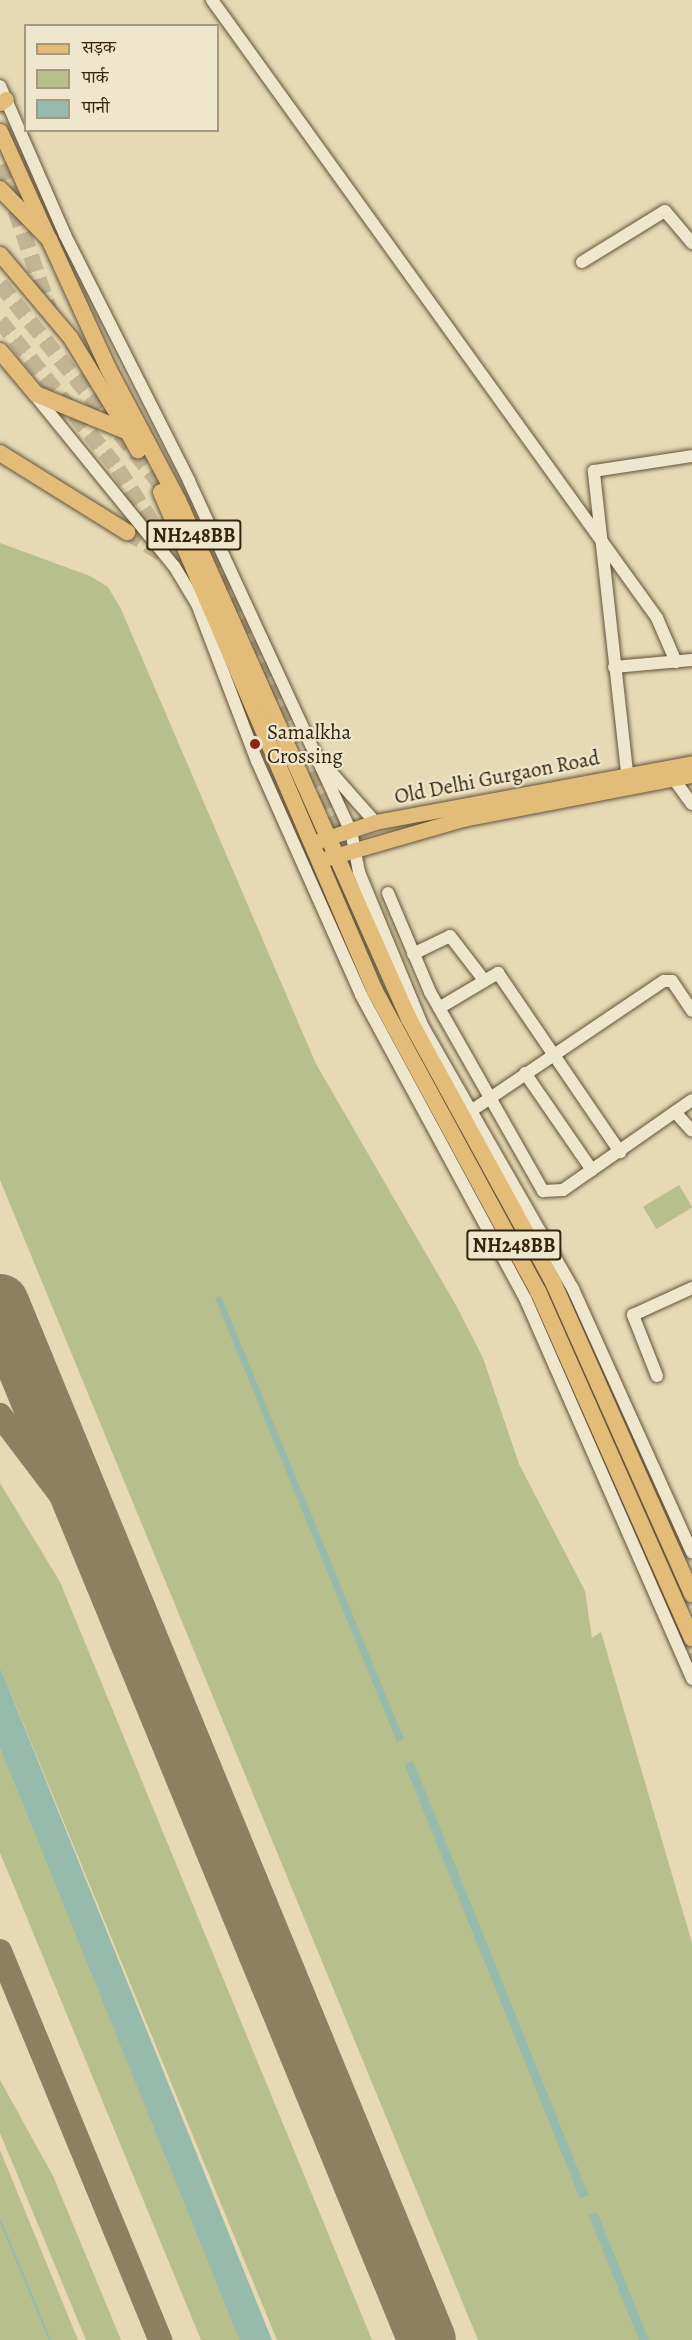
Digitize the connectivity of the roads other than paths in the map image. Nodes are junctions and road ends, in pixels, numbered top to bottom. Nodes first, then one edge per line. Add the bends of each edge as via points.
1 (212, 0) edge
2 (2, 96) edge
3 (0, 131) edge
4 (0, 189) edge
5 (49, 239) junction
6 (692, 243) edge
7 (0, 254) edge
8 (582, 262) dead end
9 (0, 351) edge
10 (30, 390) junction
11 (128, 432) junction
12 (0, 453) edge
13 (692, 456) edge
14 (128, 532) tunnel mouth
15 (602, 545) junction
16 (692, 660) edge
17 (676, 662) junction
18 (614, 667) junction
19 (305, 739) junction
20 (683, 771) edge
21 (627, 772) junction
22 (692, 804) edge
23 (375, 822) junction
24 (351, 831) junction
25 (330, 837) junction
26 (313, 843) junction
27 (354, 848) junction
28 (337, 854) junction
29 (320, 860) junction
30 (388, 893) dead end
31 (413, 954) junction
32 (484, 980) junction
33 (439, 1008) junction
34 (692, 1011) edge
35 (552, 1054) junction
36 (525, 1073) junction
37 (490, 1099) junction
38 (692, 1100) edge
39 (675, 1112) junction
40 (466, 1114) junction
41 (447, 1126) junction
42 (692, 1131) edge
43 (620, 1152) junction
44 (592, 1170) junction
45 (692, 1288) edge
46 (657, 1376) dead end
47 (692, 1551) edge
48 (692, 1594) edge
49 (692, 1638) edge
50 (692, 1678) edge

1 - 15 street
2 - 19 street
3 - 5 main road
4 - 5 highway
5 - 25 highway, NH248BB via 123,399 178,500
6 - 8 street via 663,211
7 - 11 main road via 70,337
9 - 10 highway
10 - 11 highway
10 - 50 street via 174,566 197,604 257,761 361,995 530,1307
11 - 26 highway, NH248BB via 168,504
12 - 14 highway
13 - 15 street via 596,469
15 - 17 street via 657,618
15 - 18 street
16 - 17 street
17 - 18 street
18 - 21 street
19 - 23 street
19 - 24 street
20 - 21 main road, Old Delhi Gurgaon Road
20 - 22 street
20 - 27 main road, Old Delhi Gurgaon Road via 463,819
21 - 23 main road, Old Delhi Gurgaon Road
23 - 24 main road, Old Delhi Gurgaon Road
24 - 25 main road, Old Delhi Gurgaon Road
24 - 27 street
25 - 26 main road, Old Delhi Gurgaon Road
25 - 28 highway, NH248BB
26 - 29 highway, NH248BB
27 - 28 main road, Old Delhi Gurgaon Road
27 - 40 street via 423,1027
28 - 29 main road, Old Delhi Gurgaon Road
28 - 40 highway, NH248BB via 409,1019
29 - 41 highway, NH248BB via 375,991
30 - 31 street
31 - 32 street via 450,936
31 - 33 street
32 - 33 street
32 - 35 street via 498,974
33 - 37 street
34 - 35 street via 667,980
35 - 36 street
35 - 43 street
36 - 37 street
36 - 44 street
37 - 40 street
37 - 44 street via 543,1191 559,1191
38 - 39 street
39 - 42 street
39 - 43 street
40 - 41 street
40 - 47 street via 573,1289
40 - 48 highway, NH248BB via 553,1282
41 - 49 highway, NH248BB via 538,1291
43 - 44 street
45 - 46 street via 633,1315

